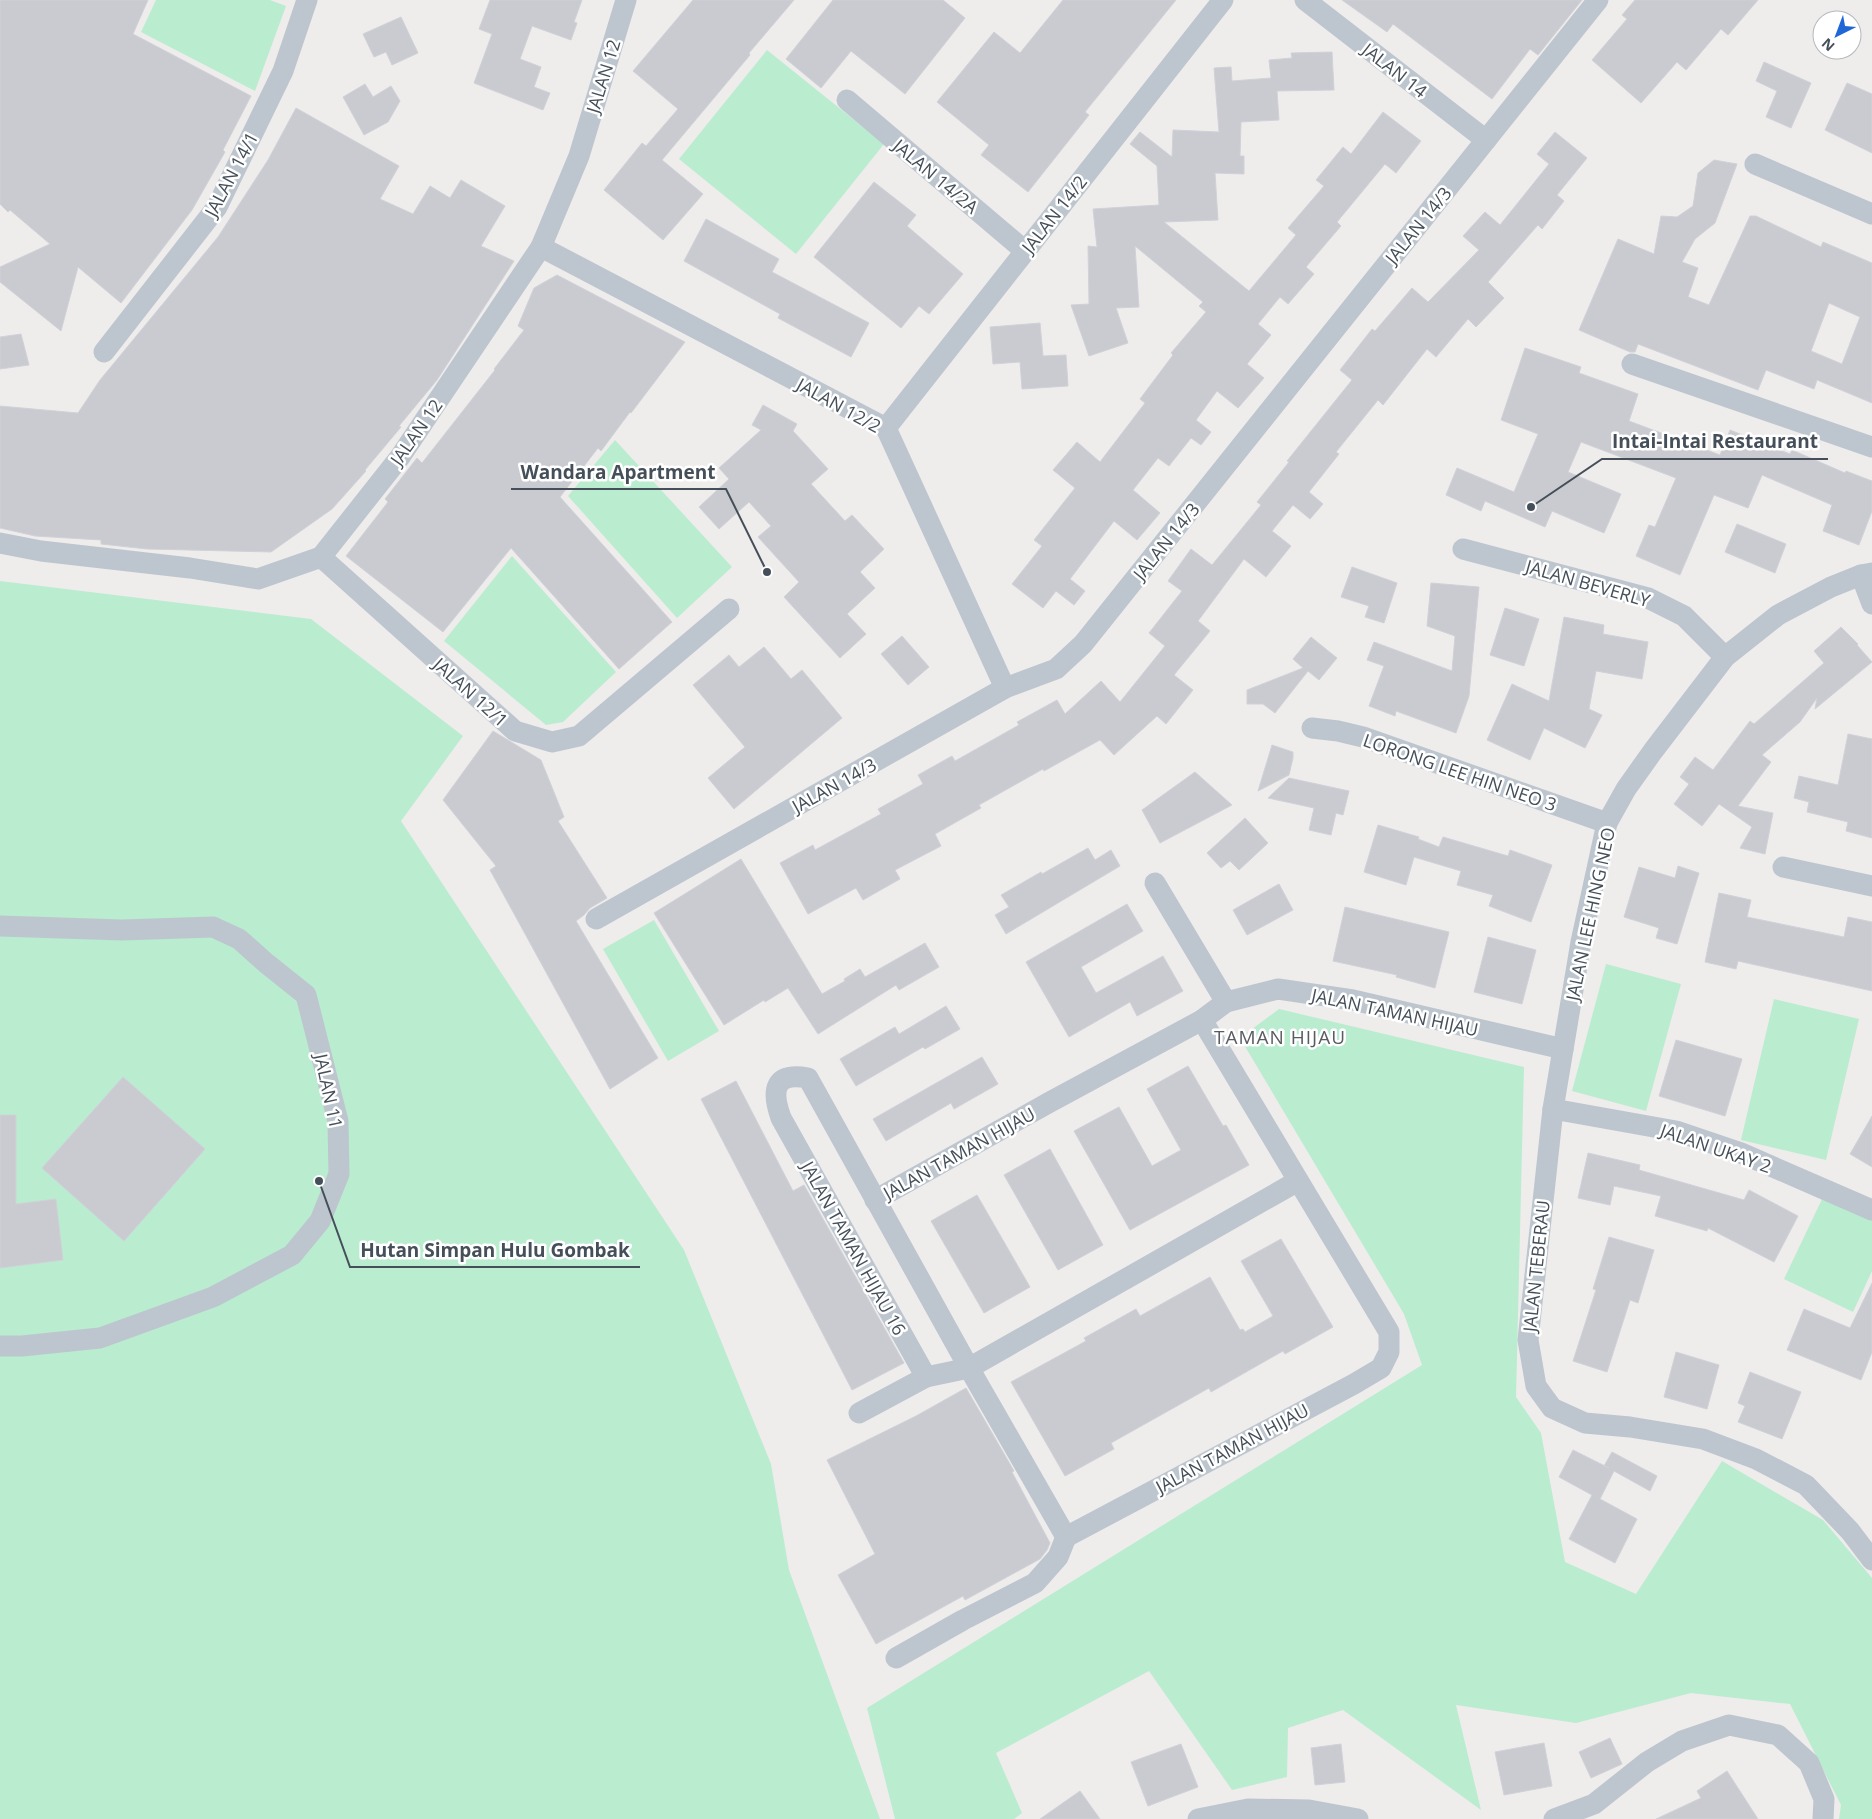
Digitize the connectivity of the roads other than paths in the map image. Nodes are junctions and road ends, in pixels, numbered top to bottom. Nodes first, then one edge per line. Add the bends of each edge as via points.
1 (307, 0) edge
2 (626, 0) edge
3 (1223, 0) edge
4 (1305, 0) edge
5 (1598, 0) edge
6 (847, 100) dead end
7 (1486, 140) junction
8 (1755, 164) dead end
9 (1872, 214) edge
10 (541, 247) junction
11 (1025, 251) junction
12 (104, 352) dead end
13 (1632, 364) dead end
14 (886, 428) junction
15 (1872, 447) edge
16 (0, 543) edge
17 (1463, 549) dead end
18 (321, 557) junction
19 (1866, 574) edge
20 (1872, 604) edge
21 (729, 609) dead end
22 (1725, 657) junction
23 (1005, 688) junction
24 (1312, 728) dead end
25 (1607, 823) junction
26 (1783, 867) dead end
27 (1155, 883) dead end
28 (1872, 886) edge
29 (596, 919) dead end
30 (0, 926) edge
31 (1226, 1002) junction
32 (1202, 1020) junction
33 (1563, 1049) junction
34 (1553, 1109) junction
35 (781, 1118) joint
36 (1298, 1181) junction
37 (875, 1200) junction
38 (1872, 1210) edge
39 (0, 1346) edge
40 (969, 1368) junction
41 (926, 1377) junction
42 (859, 1414) dead end
43 (1066, 1537) junction
44 (1872, 1560) edge
45 (896, 1658) dead end
46 (1198, 1819) edge
47 (1358, 1819) edge
48 (1554, 1819) edge
49 (1823, 1819) edge

1 - 12 street, JALAN 14/1 via 283,71 217,207
2 - 10 street, JALAN 12 via 579,156
3 - 11 street, JALAN 14/2
4 - 7 street, JALAN 14
5 - 7 street, JALAN 14/3
6 - 11 street, JALAN 14/2A
7 - 23 street, JALAN 14/3 via 1083,644 1056,669
8 - 9 street
10 - 14 street, JALAN 12/2
10 - 18 street, JALAN 12 via 400,457
11 - 14 street, JALAN 14/2
13 - 15 street
14 - 23 street, JALAN 12/2
16 - 18 street via 258,579
17 - 22 street, JALAN BEVERLY via 1648,598 1684,616
18 - 21 street, JALAN 12/1 via 515,732 552,742 579,736
19 - 20 street
19 - 22 street, JALAN LEE HING NEO via 1831,587 1778,616
22 - 25 street, JALAN LEE HING NEO via 1653,750
23 - 29 street, JALAN 14/3
24 - 25 street, LORONG LEE HIN NEO 3 via 1363,737
25 - 33 street, JALAN LEE HING NEO via 1581,942
26 - 28 street
27 - 31 street
30 - 39 street, JALAN 11 via 122,930 213,927 239,939 306,995 338,1120 340,1174 320,1221 292,1254 213,1297 100,1338
31 - 32 street, JALAN TAMAN HIJAU
31 - 33 street, JALAN TAMAN HIJAU via 1278,989 1353,1000
32 - 36 street, JALAN TAMAN HIJAU
32 - 37 street, JALAN TAMAN HIJAU
33 - 34 street, JALAN LEE HING NEO
34 - 38 street, JALAN UKAY 2 via 1676,1131 1741,1153
34 - 44 street, JALAN TEBERAU via 1528,1340 1536,1386 1552,1408 1585,1423 1703,1439 1756,1459 1798,1480 1850,1531
35 - 37 street, JALAN TAMAN HIJAU via 775,1091 781,1080 793,1075 808,1078
35 - 41 street, JALAN TAMAN HIJAU 16
36 - 40 street
36 - 43 street, JALAN TAMAN HIJAU via 1389,1332 1390,1352 1381,1368
37 - 40 street, JALAN TAMAN HIJAU
40 - 41 street
40 - 43 street, JALAN TAMAN HIJAU
41 - 42 street
43 - 45 street via 1058,1557 1036,1583
46 - 47 street via 1248,1809 1308,1810
48 - 49 street via 1594,1804 1647,1762 1682,1741 1729,1725 1778,1734 1808,1763 1824,1800

